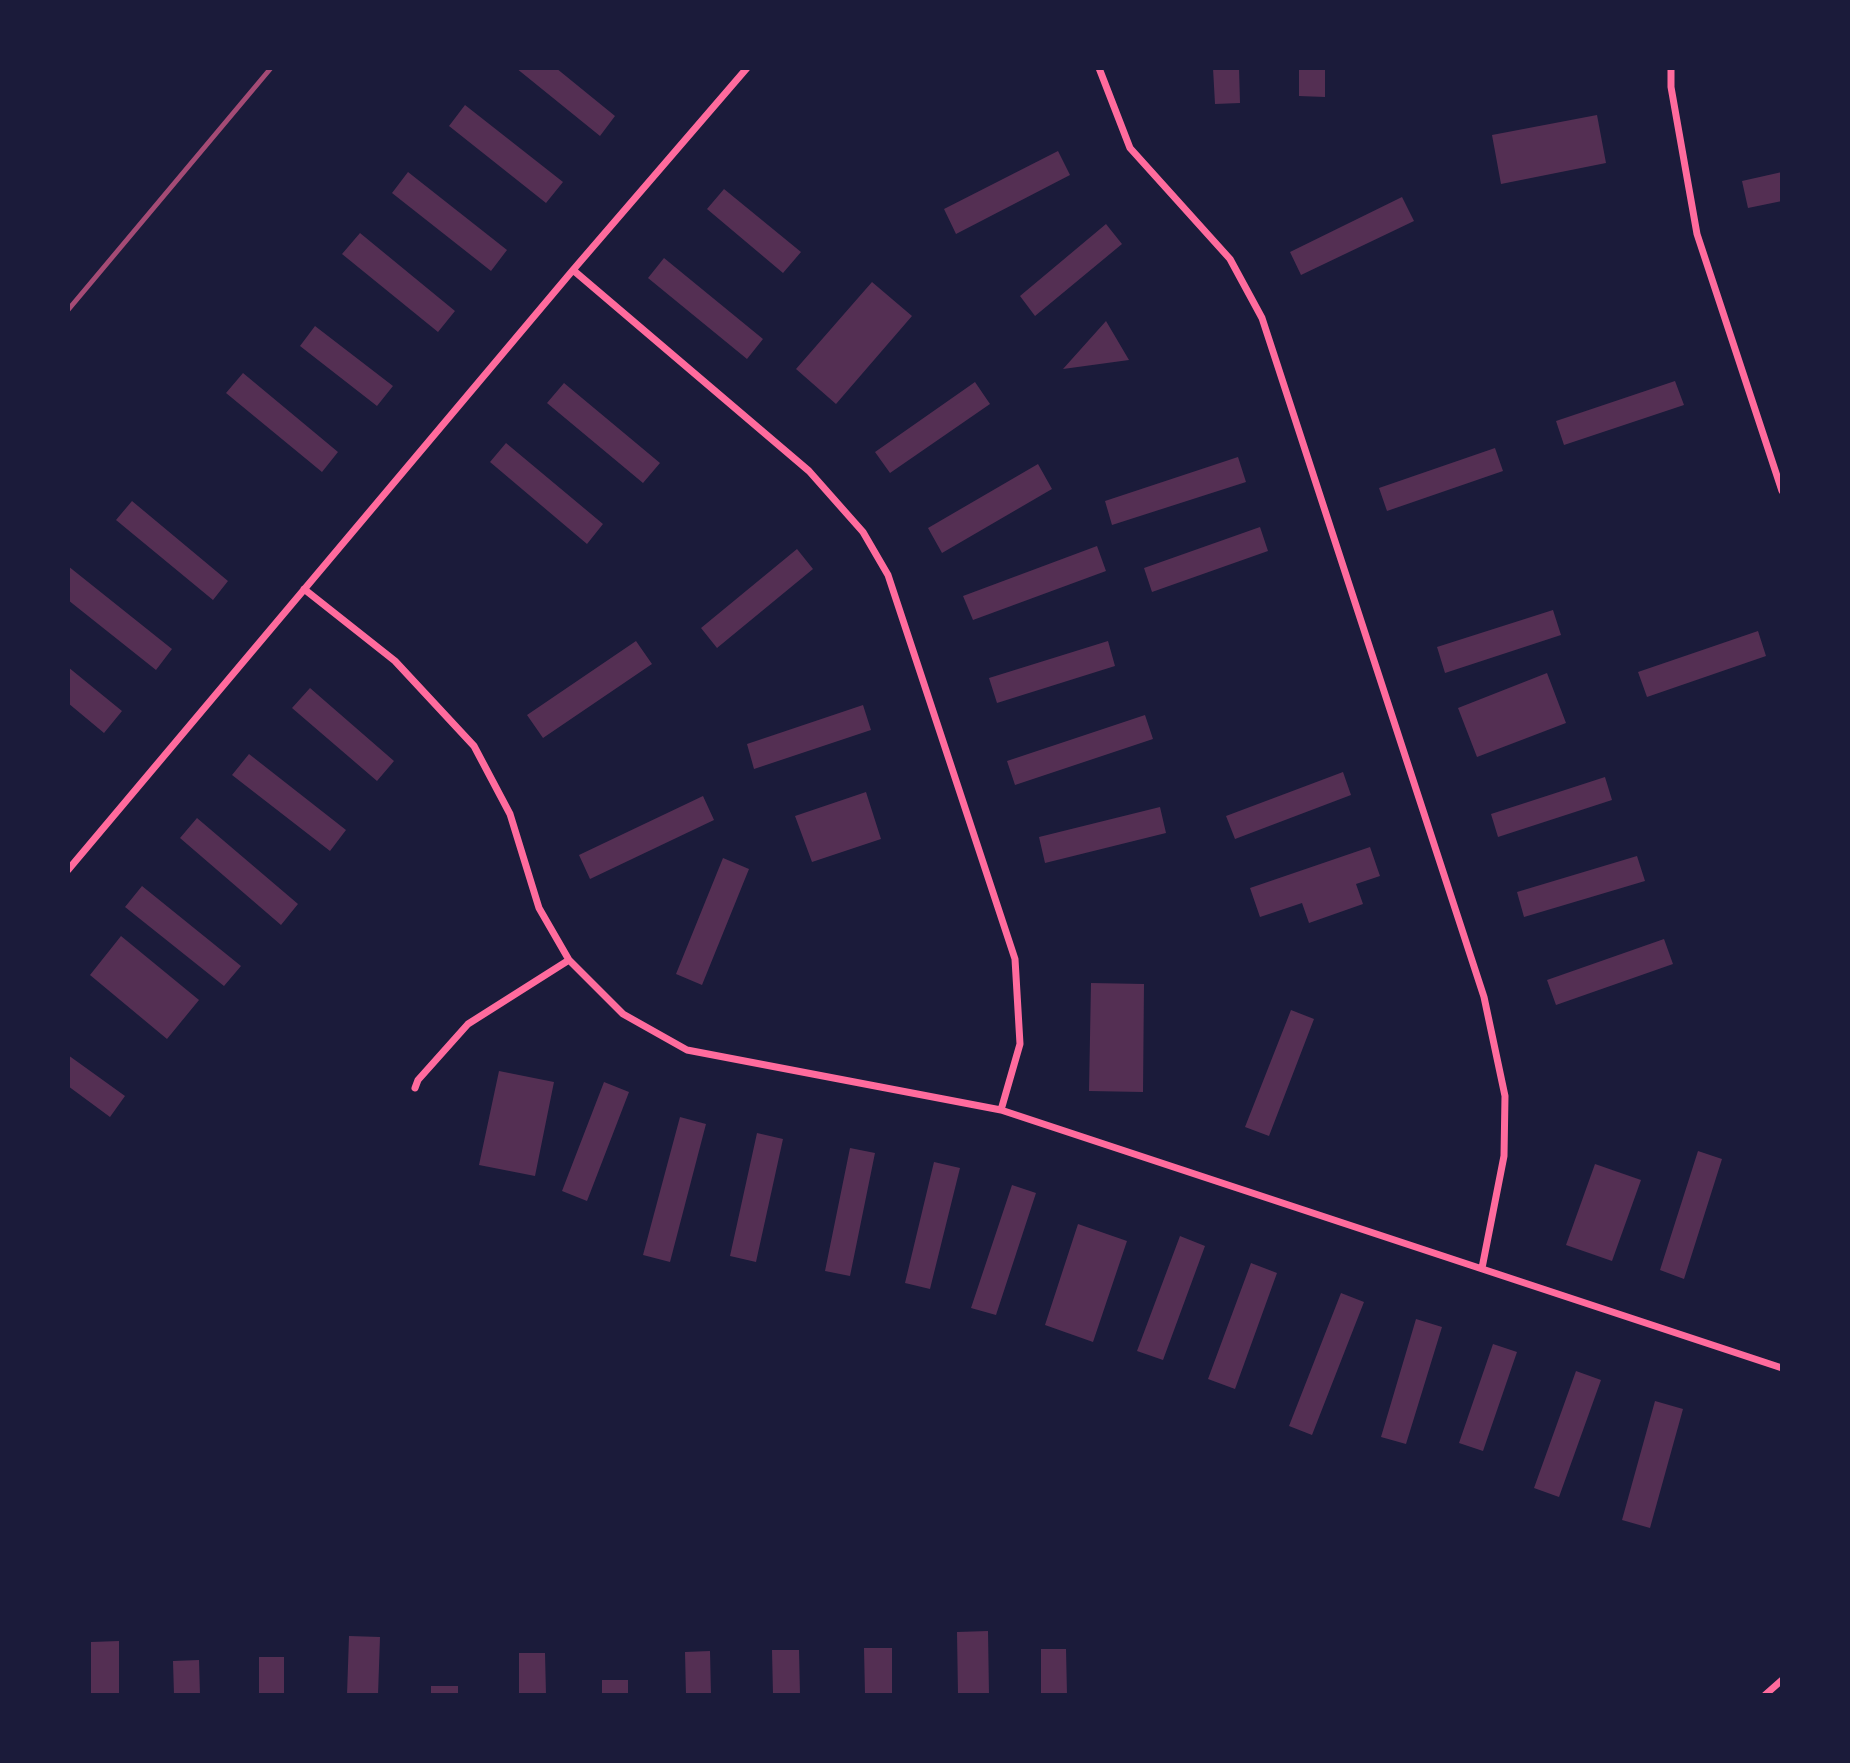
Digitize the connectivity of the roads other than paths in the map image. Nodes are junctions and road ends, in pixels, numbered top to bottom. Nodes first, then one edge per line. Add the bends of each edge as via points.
1 (747, 68) edge
2 (1099, 68) edge
3 (1671, 68) edge
4 (573, 270) junction
5 (1782, 491) edge
6 (304, 589) junction
7 (68, 870) edge
8 (569, 960) junction
9 (415, 1088) dead end
10 (1001, 1110) junction
11 (1482, 1268) junction
12 (1782, 1368) edge
13 (1782, 1680) edge
14 (1765, 1695) edge

1 - 4 street
2 - 11 street via 1130,148 1230,259 1262,318 1484,997 1505,1096 1504,1156
3 - 5 street via 1697,234
4 - 6 street
4 - 10 street via 809,471 863,532 887,575 1015,959 1020,1044
6 - 7 street
6 - 8 street via 395,662 474,746 510,814 539,908
8 - 9 street via 468,1024
8 - 10 street via 623,1014 687,1050
10 - 11 street
11 - 12 street
13 - 14 street

